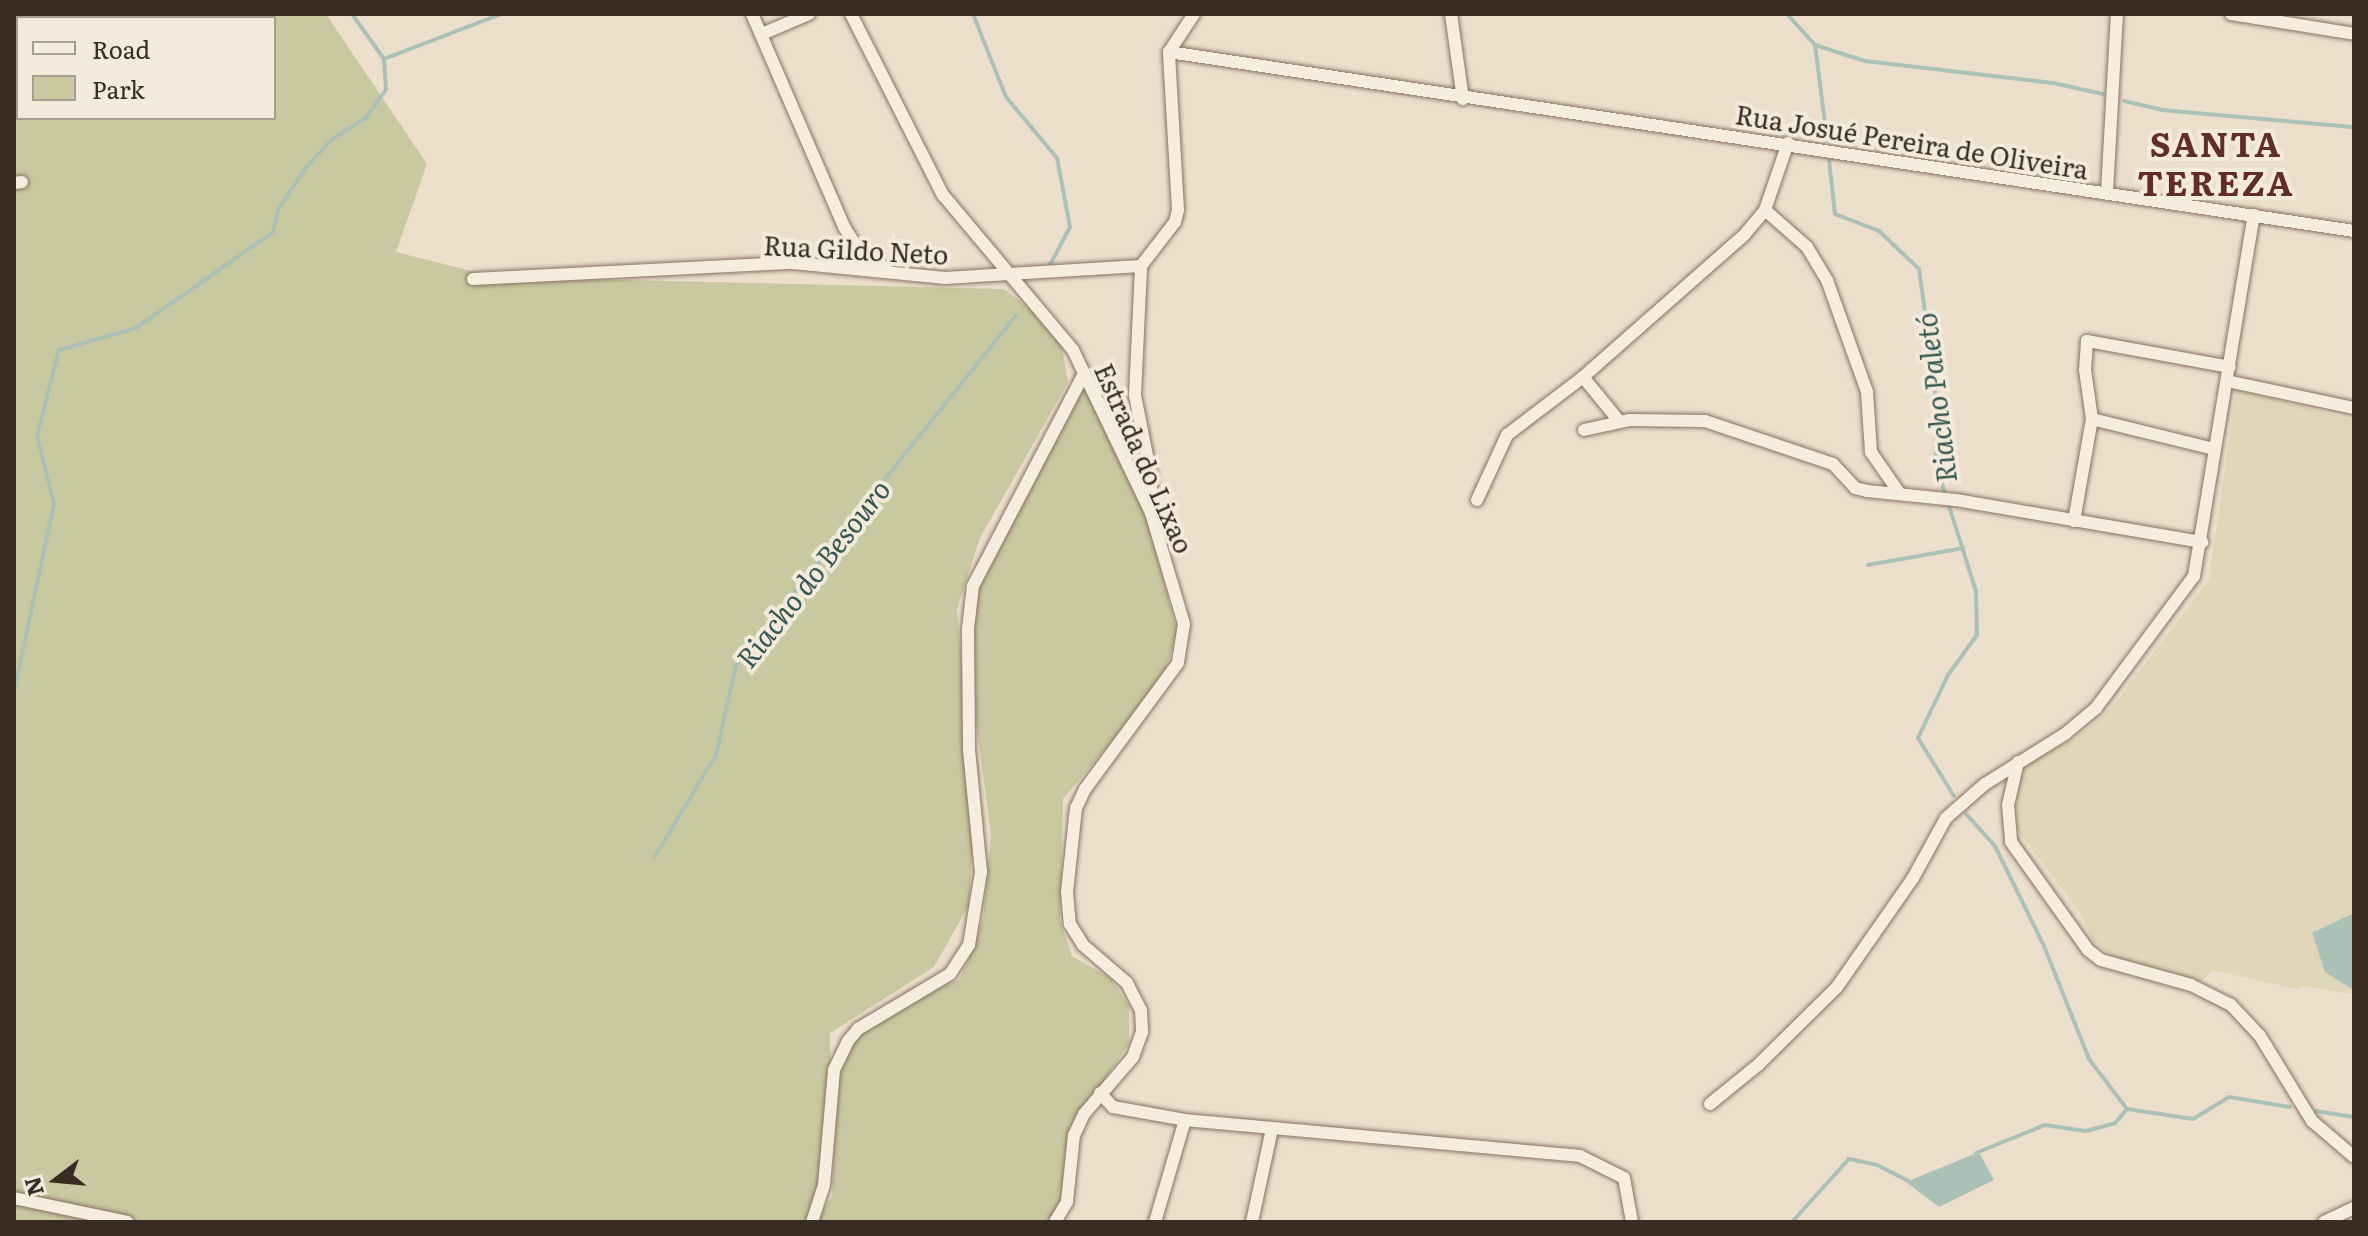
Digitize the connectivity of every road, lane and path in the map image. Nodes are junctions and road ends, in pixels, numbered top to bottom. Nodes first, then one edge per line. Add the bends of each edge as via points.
1 (752, 14) edge
2 (809, 14) edge
3 (851, 14) edge
4 (1194, 14) edge
5 (1451, 14) edge
6 (2117, 14) edge
7 (2231, 14) edge
8 (762, 34) junction
9 (2354, 34) edge
10 (1169, 52) junction
11 (1463, 99) junction
12 (1788, 143) junction
13 (2107, 192) junction
14 (1765, 210) junction
15 (2254, 215) junction
16 (2354, 231) edge
17 (1141, 266) junction
18 (896, 273) junction
19 (1005, 274) junction
20 (473, 279) dead end
21 (2230, 367) junction
22 (1084, 374) junction
23 (1583, 377) junction
24 (2227, 381) junction
25 (2354, 408) edge
26 (2092, 419) junction
27 (1619, 421) junction
28 (1584, 430) dead end
29 (2214, 449) junction
30 (1900, 494) junction
31 (1477, 500) dead end
32 (1151, 513) junction
33 (2074, 521) junction
34 (2202, 542) junction
35 (2018, 762) junction
36 (1100, 1093) junction
37 (1710, 1104) dead end
38 (1185, 1120) junction
39 (1272, 1129) junction
40 (2354, 1157) edge
41 (14, 1198) edge
42 (2354, 1208) edge
43 (128, 1222) edge
44 (812, 1222) edge
45 (1055, 1222) edge
46 (1155, 1222) edge
47 (1252, 1222) edge
48 (1632, 1222) edge
49 (2324, 1222) edge

1 - 8 street
2 - 8 street
3 - 19 street, Estrada do Lixao via 924,166
4 - 10 street
5 - 11 street
6 - 13 street
7 - 9 street
8 - 18 street via 855,248
10 - 11 street, Rua Josué Pereira de Oliveira
10 - 17 street via 1178,210 1175,222
11 - 12 street, Rua Josué Pereira de Oliveira
12 - 13 street, Rua Josué Pereira de Oliveira
12 - 14 street
13 - 15 street, Rua Josué Pereira de Oliveira
14 - 23 street via 1745,234
14 - 30 street via 1807,247 1827,280 1867,392 1871,452
15 - 16 street, Rua Josué Pereira de Oliveira
15 - 21 street
17 - 19 street, Rua Gildo Neto
17 - 32 street via 1135,395 1151,476
18 - 19 street, Rua Gildo Neto via 945,278
18 - 20 street, Rua Gildo Neto via 793,263
19 - 22 street, Estrada do Lixao via 1059,331
21 - 24 street
21 - 26 street via 2087,341
22 - 32 street, Estrada do Lixao
22 - 44 street via 973,586 969,736 981,872 969,945 950,974 858,1029 848,1041 832,1082 824,1185
23 - 27 street
23 - 31 street via 1507,435
24 - 25 street
24 - 29 street
26 - 29 street
26 - 33 street
27 - 28 street
27 - 30 street via 1679,418 1735,428 1833,464 1855,488
29 - 34 street
30 - 33 street
32 - 36 street, Estrada do Lixao via 1180,596 1185,643 1164,687 1085,789 1069,860 1068,908 1075,936 1127,983 1141,1010 1142,1032 1133,1057
33 - 34 street
34 - 35 street via 2194,576 2096,708
35 - 37 street via 1946,818 1913,878 1837,987
35 - 40 street via 2008,805 2011,842 2088,950 2101,960 2191,985 2231,1005 2260,1036 2312,1121
36 - 38 street via 1113,1107
36 - 45 street, Estrada do Lixao via 1074,1135 1067,1202
38 - 39 street
38 - 46 street
39 - 47 street
39 - 48 street via 1580,1156 1624,1178
41 - 43 street
42 - 49 street

